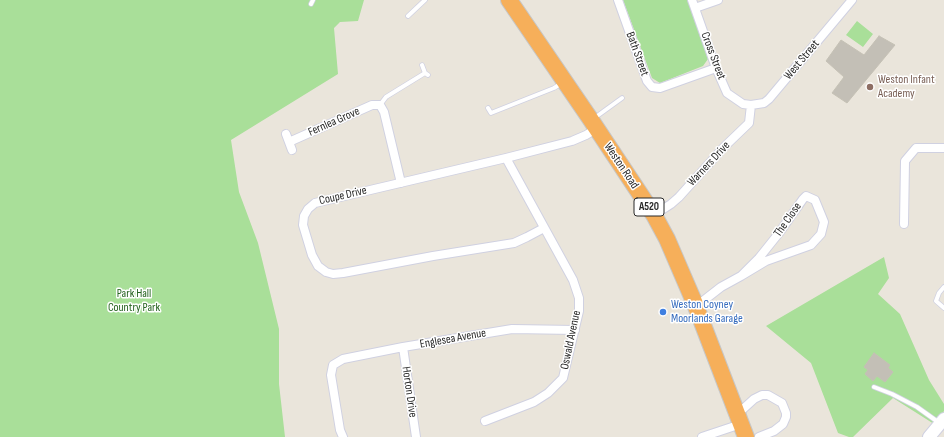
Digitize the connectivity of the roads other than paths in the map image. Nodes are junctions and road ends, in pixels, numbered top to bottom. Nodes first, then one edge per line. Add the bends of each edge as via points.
1 (425, 0) edge
2 (509, 0) edge
3 (618, 0) edge
4 (718, 0) edge
5 (852, 0) edge
6 (694, 4) edge
7 (408, 16) dead end
8 (422, 65) dead end
9 (716, 68) junction
10 (564, 82) junction
11 (622, 98) dead end
12 (747, 104) junction
13 (380, 105) junction
14 (488, 108) dead end
15 (594, 124) junction
16 (289, 142) dead end
17 (944, 148) edge
18 (506, 158) junction
19 (401, 183) junction
20 (654, 215) junction
21 (904, 224) dead end
22 (544, 228) junction
23 (741, 276) junction
24 (944, 287) edge
25 (695, 304) junction
26 (944, 308) edge
27 (575, 330) junction
28 (403, 347) junction
29 (874, 387) dead end
30 (485, 421) dead end
31 (943, 421) edge
32 (741, 424) edge
33 (343, 437) edge
34 (416, 437) edge
35 (702, 437) edge
36 (759, 437) edge
37 (929, 437) edge

1 - 7 lane
2 - 10 highway, Weston Road / A520
3 - 9 street, Bath Street via 647,81 652,87 660,88
4 - 6 street
5 - 12 street, West Street via 764,104
6 - 9 street, Cross Street
8 - 13 lane, Fernlea Grove via 426,74 386,97
9 - 12 street, Cross Street via 727,93
10 - 14 lane via 491,113
10 - 15 highway, Weston Road / A520
11 - 15 lane
12 - 20 street, Warners Drive via 749,123 679,197
13 - 16 street, Fernlea Grove via 372,105
13 - 19 street via 384,112
15 - 18 street, Coupe Drive via 572,141
15 - 20 highway, Weston Road / A520
17 - 21 street via 916,148 906,161
18 - 19 street, Coupe Drive
18 - 22 street, Oswald Avenue
19 - 22 street, Coupe Drive via 314,203 308,209 303,225 318,266 333,274 343,273 514,243
20 - 25 highway, Weston Road / A520
22 - 27 street, Oswald Avenue via 573,280 579,311
23 - 23 street, The Close via 760,258 803,198 806,196 815,200 824,222 822,234 811,245 766,261
23 - 25 street, The Close
24 - 26 lane via 936,301
25 - 32 highway, Weston Road / A520
27 - 28 street, Englesea Avenue via 512,329
27 - 30 street, Oswald Avenue via 563,378 556,386 534,402
28 - 33 street, Englesea Avenue via 343,359 334,365 331,375 332,387
28 - 34 street, Horton Drive
29 - 31 lane
31 - 37 street
32 - 35 street
32 - 36 street via 743,409 754,399 762,395 772,396 782,403 786,413 783,424

